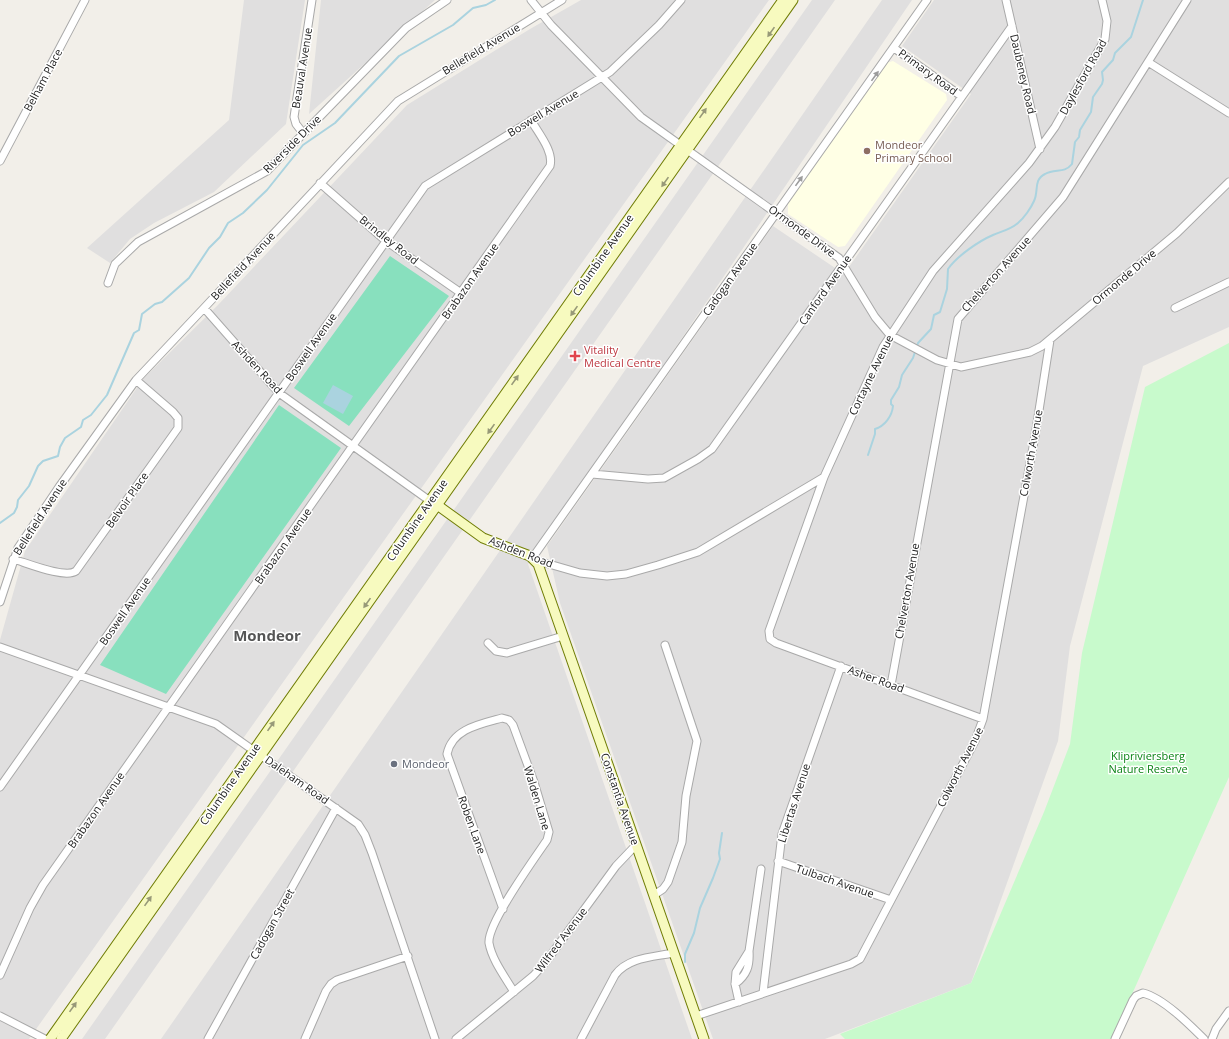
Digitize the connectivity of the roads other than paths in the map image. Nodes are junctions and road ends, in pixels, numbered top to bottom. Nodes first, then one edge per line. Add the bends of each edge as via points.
1 (85, 0) edge
2 (312, 0) edge
3 (447, 0) edge
4 (531, 0) edge
5 (562, 0) edge
6 (681, 0) edge
7 (783, 0) edge
8 (793, 0) edge
9 (927, 0) edge
10 (1006, 0) edge
11 (1102, 0) edge
12 (1187, 0) edge
13 (540, 14) junction
14 (1012, 26) junction
15 (894, 48) junction
16 (751, 52) junction
17 (1148, 62) junction
18 (602, 78) junction
19 (961, 96) junction
20 (1229, 113) edge
21 (531, 120) junction
22 (303, 133) junction
23 (684, 148) junction
24 (1040, 149) junction
25 (0, 161) edge
26 (1229, 182) edge
27 (320, 183) junction
28 (776, 213) junction
29 (386, 241) junction
30 (844, 263) junction
31 (1229, 282) edge
32 (108, 283) dead end
33 (461, 293) junction
34 (204, 308) junction
35 (1175, 308) dead end
36 (890, 335) junction
37 (1050, 340) junction
38 (949, 364) junction
39 (136, 380) junction
40 (279, 393) junction
41 (354, 446) junction
42 (592, 474) junction
43 (824, 477) junction
44 (433, 503) junction
45 (13, 559) junction
46 (534, 559) junction
47 (0, 602) edge
48 (563, 636) junction
49 (770, 639) joint
50 (488, 643) dead end
51 (665, 645) dead end
52 (0, 647) edge
53 (841, 666) junction
54 (79, 676) junction
55 (891, 685) junction
56 (169, 707) junction
57 (983, 719) junction
58 (452, 740) joint
59 (257, 753) junction
60 (0, 787) edge
61 (336, 808) junction
62 (636, 845) junction
63 (778, 861) junction
64 (761, 869) dead end
65 (654, 895) junction
66 (891, 900) junction
67 (503, 909) junction
68 (122, 945) junction
69 (674, 953) junction
70 (408, 956) junction
71 (0, 975) edge
72 (514, 992) junction
73 (763, 993) junction
74 (739, 1002) junction
75 (1229, 1011) edge
76 (0, 1016) edge
77 (696, 1016) junction
78 (45, 1039) edge
79 (50, 1039) edge
80 (61, 1039) edge
81 (208, 1039) edge
82 (305, 1039) edge
83 (435, 1039) edge
84 (456, 1039) edge
85 (581, 1039) edge
86 (704, 1039) edge
87 (1114, 1039) edge
88 (1204, 1039) edge
89 (1212, 1039) edge

1 - 25 street, Belham Place
2 - 22 street, Beauval Avenue via 294,117
3 - 22 street, Riverside Drive via 406,28
4 - 13 street, Ormonde Drive
5 - 13 street, Bellefield Avenue
6 - 18 street, Boswell Avenue via 651,33
7 - 16 main road, Columbine Avenue
8 -> 16 main road, Columbine Avenue
9 - 15 street, Cadogan Avenue
10 - 14 street, Daubeney Road
11 - 24 street, Daylesford Road via 1107,29 1104,43
12 - 17 street, Chelverton Avenue
13 - 18 street, Ormonde Drive
13 - 27 street, Bellefield Avenue via 404,96
14 - 19 street, Canford Avenue
14 - 24 street, Daubeney Road
15 - 19 street, Primary Road
28 -> 15 street, Cadogan Avenue
16 - 23 main road, Columbine Avenue
17 - 20 street
17 - 38 street, Chelverton Avenue via 1056,206 960,315
18 - 21 street, Boswell Avenue
18 - 23 street, Ormonde Drive via 641,117
19 - 30 street, Canford Avenue
21 - 29 street, Boswell Avenue via 430,182
21 - 33 street, Brabazon Avenue via 549,152 552,161 550,166
22 - 32 street, Riverside Drive via 261,175 138,242 114,264
23 - 28 street, Ormonde Drive
23 - 44 main road, Columbine Avenue
24 - 36 street, Cortayne Avenue via 932,271
26 - 37 street, Ormonde Drive via 1182,229
27 - 29 street, Brindley Road
27 - 34 street, Bellefield Avenue
28 - 30 street, Ormonde Drive
28 - 42 street, Cadogan Avenue
29 - 33 street, Brindley Road
29 - 40 street, Boswell Avenue
30 - 36 street, Ormonde Drive via 875,317
30 - 42 street, Canford Avenue via 718,443 709,452 670,476 658,479
31 - 35 street
33 - 41 street, Brabazon Avenue
34 - 39 street, Bellefield Avenue
34 - 40 street, Ashden Road
36 - 38 street, Ormonde Drive
36 - 43 street, Cortayne Avenue
37 - 38 street, Ormonde Drive via 1039,348 1025,353 964,366
37 - 57 street, Colworth Avenue
38 - 55 street, Chelverton Avenue
39 - 45 street, Bellefield Avenue via 26,535
39 - 45 street, Belvoir Place via 173,412 178,418 178,428 76,571 63,574
40 - 41 street, Ashden Road
40 - 54 street, Boswell Avenue
41 - 44 street, Ashden Road
41 - 56 street, Brabazon Avenue
42 - 46 street, Cadogan Avenue
43 - 46 street, Ashden Road via 698,552 658,565 626,574 607,576 580,573
43 - 49 street, Cortayne Avenue via 770,626
44 - 46 main road, Ashden Road via 483,538
44 - 59 main road, Columbine Avenue
45 - 47 street, Bellefield Avenue
46 - 48 main road, Constantia Avenue via 540,568
48 - 50 street via 507,653 496,651
48 - 62 main road, Constantia Avenue
49 - 53 street, Asher Road
51 - 65 street via 697,741 686,796 682,842 668,882
52 - 54 street, Daleham Road
53 - 55 street, Asher Road
53 - 63 street, Libertas Avenue via 784,825
54 - 56 street, Daleham Road
54 - 60 street, Boswell Avenue
55 - 57 street, Asher Road
56 - 59 street, Daleham Road via 216,724
56 - 71 street, Brabazon Avenue via 35,898
57 - 66 street, Colworth Avenue via 975,741
58 - 67 street, Roben Lane via 448,748 448,759
58 - 67 street, Walden Lane via 459,733 486,723 502,718 511,721 548,824 546,840
59 - 61 street, Daleham Road
59 - 68 main road, Columbine Avenue
61 - 70 street, Daleham Road via 363,830
61 - 81 street, Cadogan Street
62 - 65 main road, Constantia Avenue
62 - 72 street, Wilfred Avenue via 616,866 546,963
63 - 66 street, Tulbach Avenue
63 - 73 street, Libertas Avenue
64 - 74 street via 748,951 750,960 746,972 735,984
65 - 69 main road, Constantia Avenue
66 - 73 street, Colworth Avenue via 863,955 857,961
67 - 72 street, Walden Lane via 492,927 490,943 498,965
79 -> 68 main road, Columbine Avenue
68 - 80 main road, Columbine Avenue
69 - 77 main road, Constantia Avenue
69 - 85 street via 623,966
70 - 82 street via 336,980 331,984
70 - 83 street, Daleham Road
72 - 84 street, Wilfred Avenue
73 - 74 street, Colworth Avenue
74 - 77 street, Colworth Avenue
75 - 89 street
76 - 78 street
77 - 86 main road, Constantia Avenue
87 - 88 street via 1133,1000 1143,993 1164,1004

